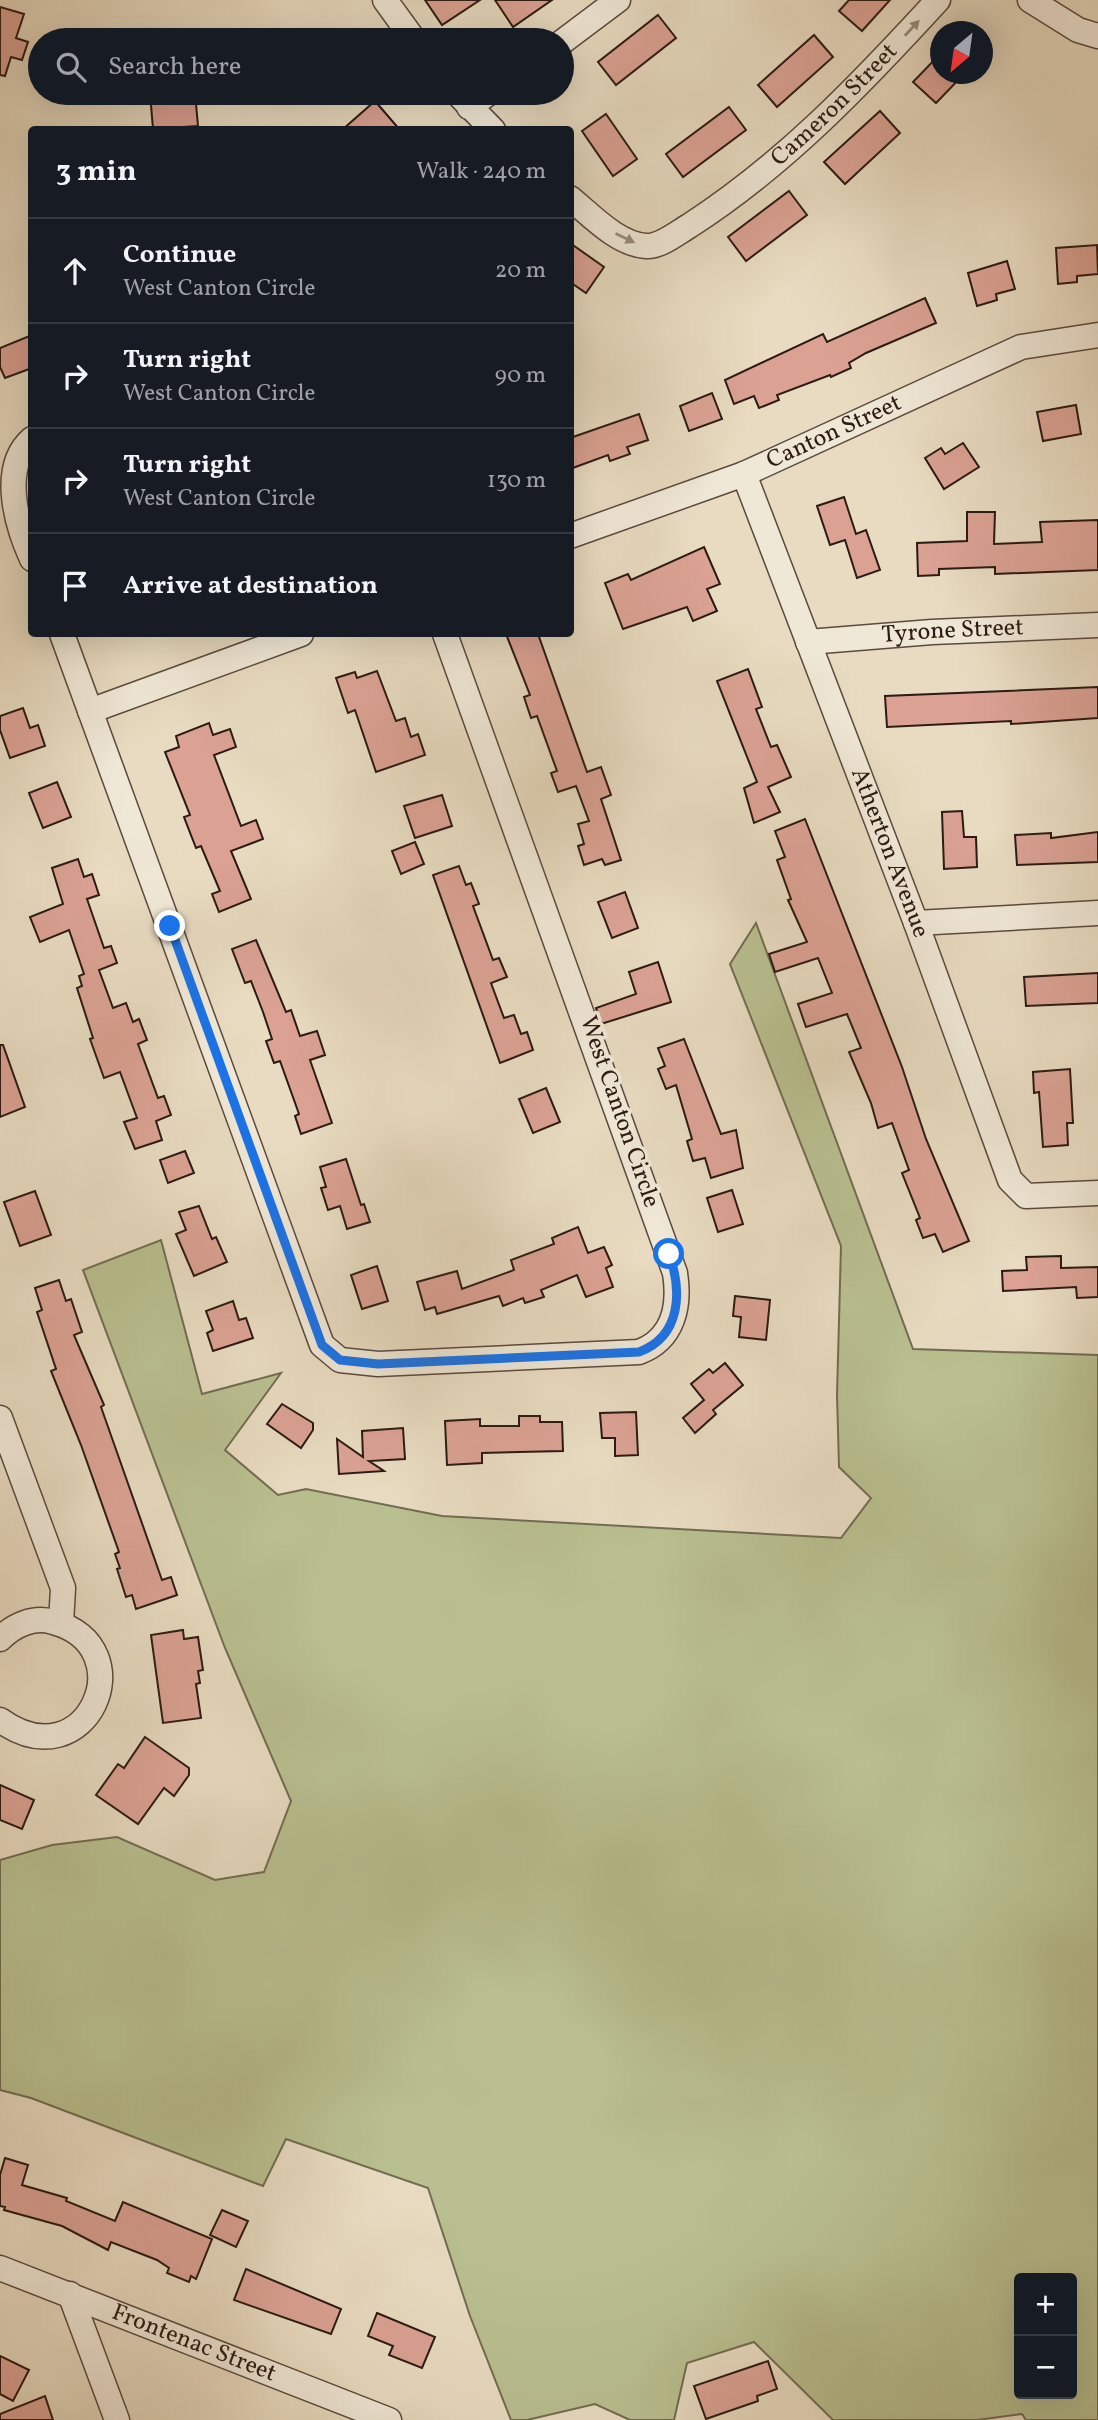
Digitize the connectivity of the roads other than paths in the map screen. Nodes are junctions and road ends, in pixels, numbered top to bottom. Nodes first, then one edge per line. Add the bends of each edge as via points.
1 (385, 0) edge
2 (618, 0) edge
3 (938, 0) edge
4 (1030, 0) edge
5 (405, 28) edge
6 (574, 33) edge
7 (1098, 36) edge
8 (477, 105) edge
9 (490, 126) edge
10 (574, 201) edge
11 (1098, 335) edge
12 (28, 444) edge
13 (744, 474) junction
14 (574, 535) edge
15 (28, 548) edge
16 (1098, 625) edge
17 (63, 637) edge
18 (293, 637) edge
19 (446, 637) edge
20 (808, 642) junction
21 (90, 711) junction
22 (1098, 913) edge
23 (916, 923) junction
24 (1098, 1193) edge
25 (0, 1418) edge
26 (61, 1624) junction
27 (0, 1639) edge
28 (0, 1720) edge
29 (0, 2268) edge
30 (69, 2294) junction
31 (117, 2420) edge
32 (390, 2420) edge

1 - 5 street
2 - 6 street
10 -> 3 street, Cameron Street via 623,240 647,247 680,231 757,177 840,102
4 - 7 street via 1078,30
8 - 9 street
11 - 13 street, Canton Street via 1021,347
12 - 15 street via 13,461 11,474 16,514
13 - 14 street, Canton Street
13 - 20 street, Atherton Avenue
16 - 20 street, Tyrone Street
17 - 21 street, West Canton Circle
18 - 21 street
19 - 21 street, West Canton Circle via 676,1273 674,1318 660,1339 639,1352 378,1364 340,1360 322,1345
20 - 23 street, Atherton Avenue
22 - 23 street
23 - 24 street, Atherton Avenue via 1010,1180 1026,1196
25 - 26 street via 63,1588
26 - 27 street via 27,1622
26 - 28 street via 83,1636 94,1651 101,1686 96,1704 71,1731 53,1737 17,1732
29 - 30 street, Frontenac Street
30 - 31 street
30 - 32 street, Frontenac Street

